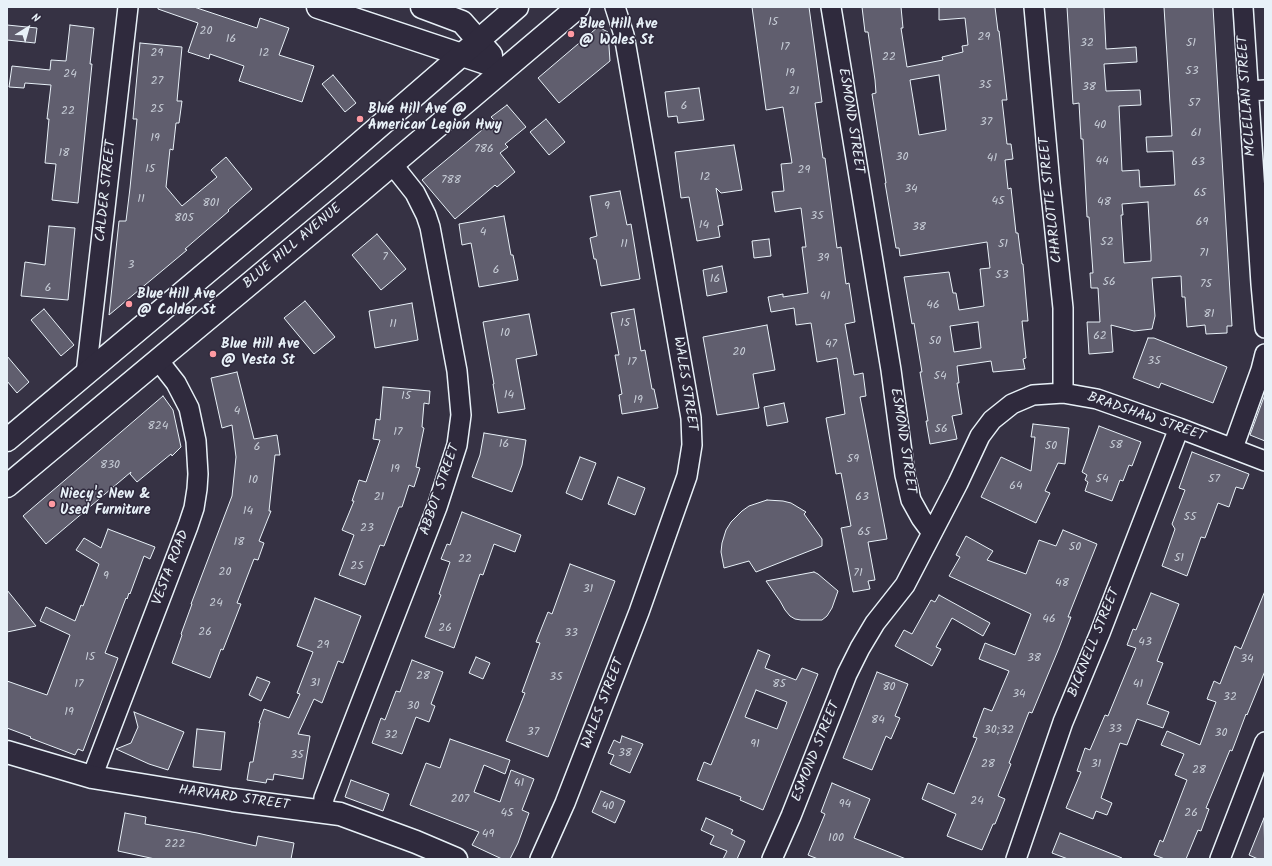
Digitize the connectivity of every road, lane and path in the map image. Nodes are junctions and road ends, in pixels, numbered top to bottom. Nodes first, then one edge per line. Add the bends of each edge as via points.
1 (128, 7) edge
2 (318, 7) edge
3 (422, 7) edge
4 (517, 7) edge
5 (578, 7) edge
6 (615, 7) edge
7 (831, 7) edge
8 (1034, 7) edge
9 (1242, 7) edge
10 (478, 40) junction
11 (462, 55) junction
12 (504, 70) junction
13 (1257, 91) edge
14 (392, 164) junction
15 (1263, 284) edge
16 (1265, 328) edge
17 (1265, 354) edge
18 (158, 360) junction
19 (86, 374) junction
20 (1062, 393) junction
21 (1179, 428) junction
22 (7, 440) edge
23 (1233, 448) junction
24 (1265, 461) edge
25 (7, 486) edge
26 (932, 533) junction
27 (1265, 742) edge
28 (7, 752) edge
29 (92, 777) junction
30 (323, 811) junction
31 (456, 859) edge
32 (540, 859) edge
33 (772, 859) edge
34 (1016, 859) edge
35 (1220, 859) edge

1 - 19 street, CALDER STREET
2 - 11 main road
3 - 10 main road via 462,22
4 - 10 main road
5 - 12 main road, BLUE HILL AVENUE
6 - 32 street, WALES STREET via 627,51 691,418 692,445 687,476 639,612 565,803
7 - 26 street, ESMOND STREET via 891,370 905,474 912,500
8 - 20 street, CHARLOTTE STREET via 1063,308
9 - 13 street, MCLELLAN STREET
10 - 11 main road
10 - 12 main road
11 - 12 main road
11 - 19 main road
12 - 14 main road, BLUE HILL AVENUE
13 - 15 street, MCLELLAN STREET
14 - 18 main road, BLUE HILL AVENUE
14 - 30 street, ABBOT STREET via 415,193 430,228 457,371 462,415 457,445 437,507 324,798
15 - 16 street, MCLELLAN STREET
17 - 23 street via 1262,370
18 - 25 main road, BLUE HILL AVENUE
18 - 29 street, VESTA ROAD via 176,383 189,408 198,463 194,508
19 - 22 main road
20 - 21 street, BRADSHAW STREET via 1097,399
20 - 26 street, BRADSHAW STREET via 1033,395 1012,404 992,420 980,436
21 - 23 street, BRADSHAW STREET
21 - 34 street, BICKNELL STREET via 1063,722
23 - 24 street, BRADSHAW STREET
26 - 33 street, ESMOND STREET via 905,585 875,623 847,674
27 - 35 street
28 - 29 main road, HARVARD STREET
29 - 30 main road, HARVARD STREET via 233,800
30 - 31 main road, HARVARD STREET via 340,814

